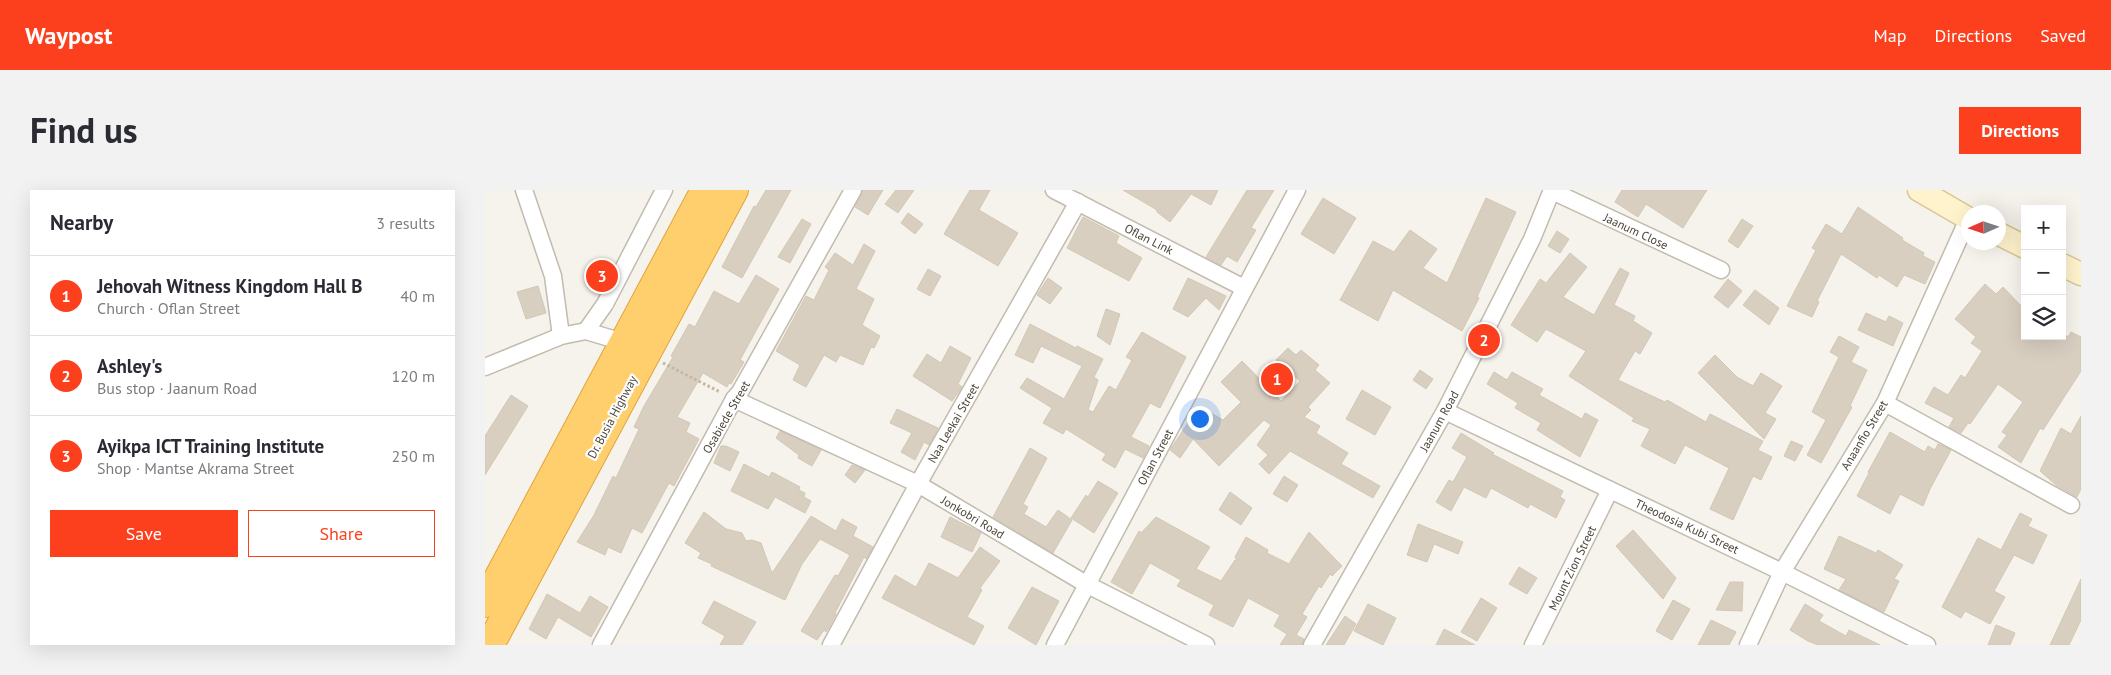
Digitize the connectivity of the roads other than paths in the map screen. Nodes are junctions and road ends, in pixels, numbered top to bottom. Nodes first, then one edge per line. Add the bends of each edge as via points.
1 (523, 190) edge
2 (664, 190) edge
3 (705, 190) edge
4 (734, 190) edge
5 (853, 190) edge
6 (1054, 190) edge
7 (1297, 190) edge
8 (1919, 190) edge
9 (1552, 191) edge
10 (1078, 202) junction
11 (1961, 215) edge
12 (1961, 235) edge
13 (2006, 238) edge
14 (2021, 245) edge
15 (2066, 267) edge
16 (1721, 270) dead end
17 (2081, 274) edge
18 (1244, 288) junction
19 (585, 331) junction
20 (561, 336) junction
21 (623, 342) junction
22 (485, 367) edge
23 (734, 399) junction
24 (1885, 403) junction
25 (1445, 411) junction
26 (918, 484) junction
27 (1610, 490) junction
28 (2071, 505) dead end
29 (1782, 572) junction
30 (1086, 584) junction
31 (485, 603) edge
32 (490, 645) edge
33 (601, 645) edge
34 (831, 645) edge
35 (1055, 645) edge
36 (1206, 645) edge
37 (1312, 645) edge
38 (1533, 645) edge
39 (1748, 645) edge
40 (1927, 645) edge

1 - 20 street via 553,276
2 - 19 street via 605,304
3 - 21 highway, Dr. Busia Highway
4 - 32 highway, Dr. Busia Highway
5 - 23 street, Osabiede Street
6 - 10 street, Oflan Link
7 - 18 street, Oflan Street
8 - 11 main road
9 - 16 street, Jaanum Close
9 - 25 street, Jaanum Road via 1533,239
10 - 18 street, Oflan Link
10 - 26 street, Naa Leekai Street
12 - 24 street, Anaanfio Street
13 - 14 main road
15 - 17 main road
18 - 30 street, Oflan Street
19 - 20 street
19 - 21 street
20 - 22 street
21 - 31 highway, Dr. Busia Highway
23 - 26 street, Jonkobri Road
23 - 33 street, Osabiede Street
24 - 28 street
24 - 29 street, Anaanfio Street
25 - 27 street, Theodosia Kubi Street
25 - 37 street, Jaanum Road
26 - 30 street, Jonkobri Road
26 - 34 street, Naa Leekai Street
27 - 29 street, Theodosia Kubi Street
27 - 38 street, Mount Zion Street
29 - 39 street, Anaanfio Street
29 - 40 street, Theodosia Kubi Street
30 - 35 street, Oflan Street
30 - 36 street, Jonkobri Road

